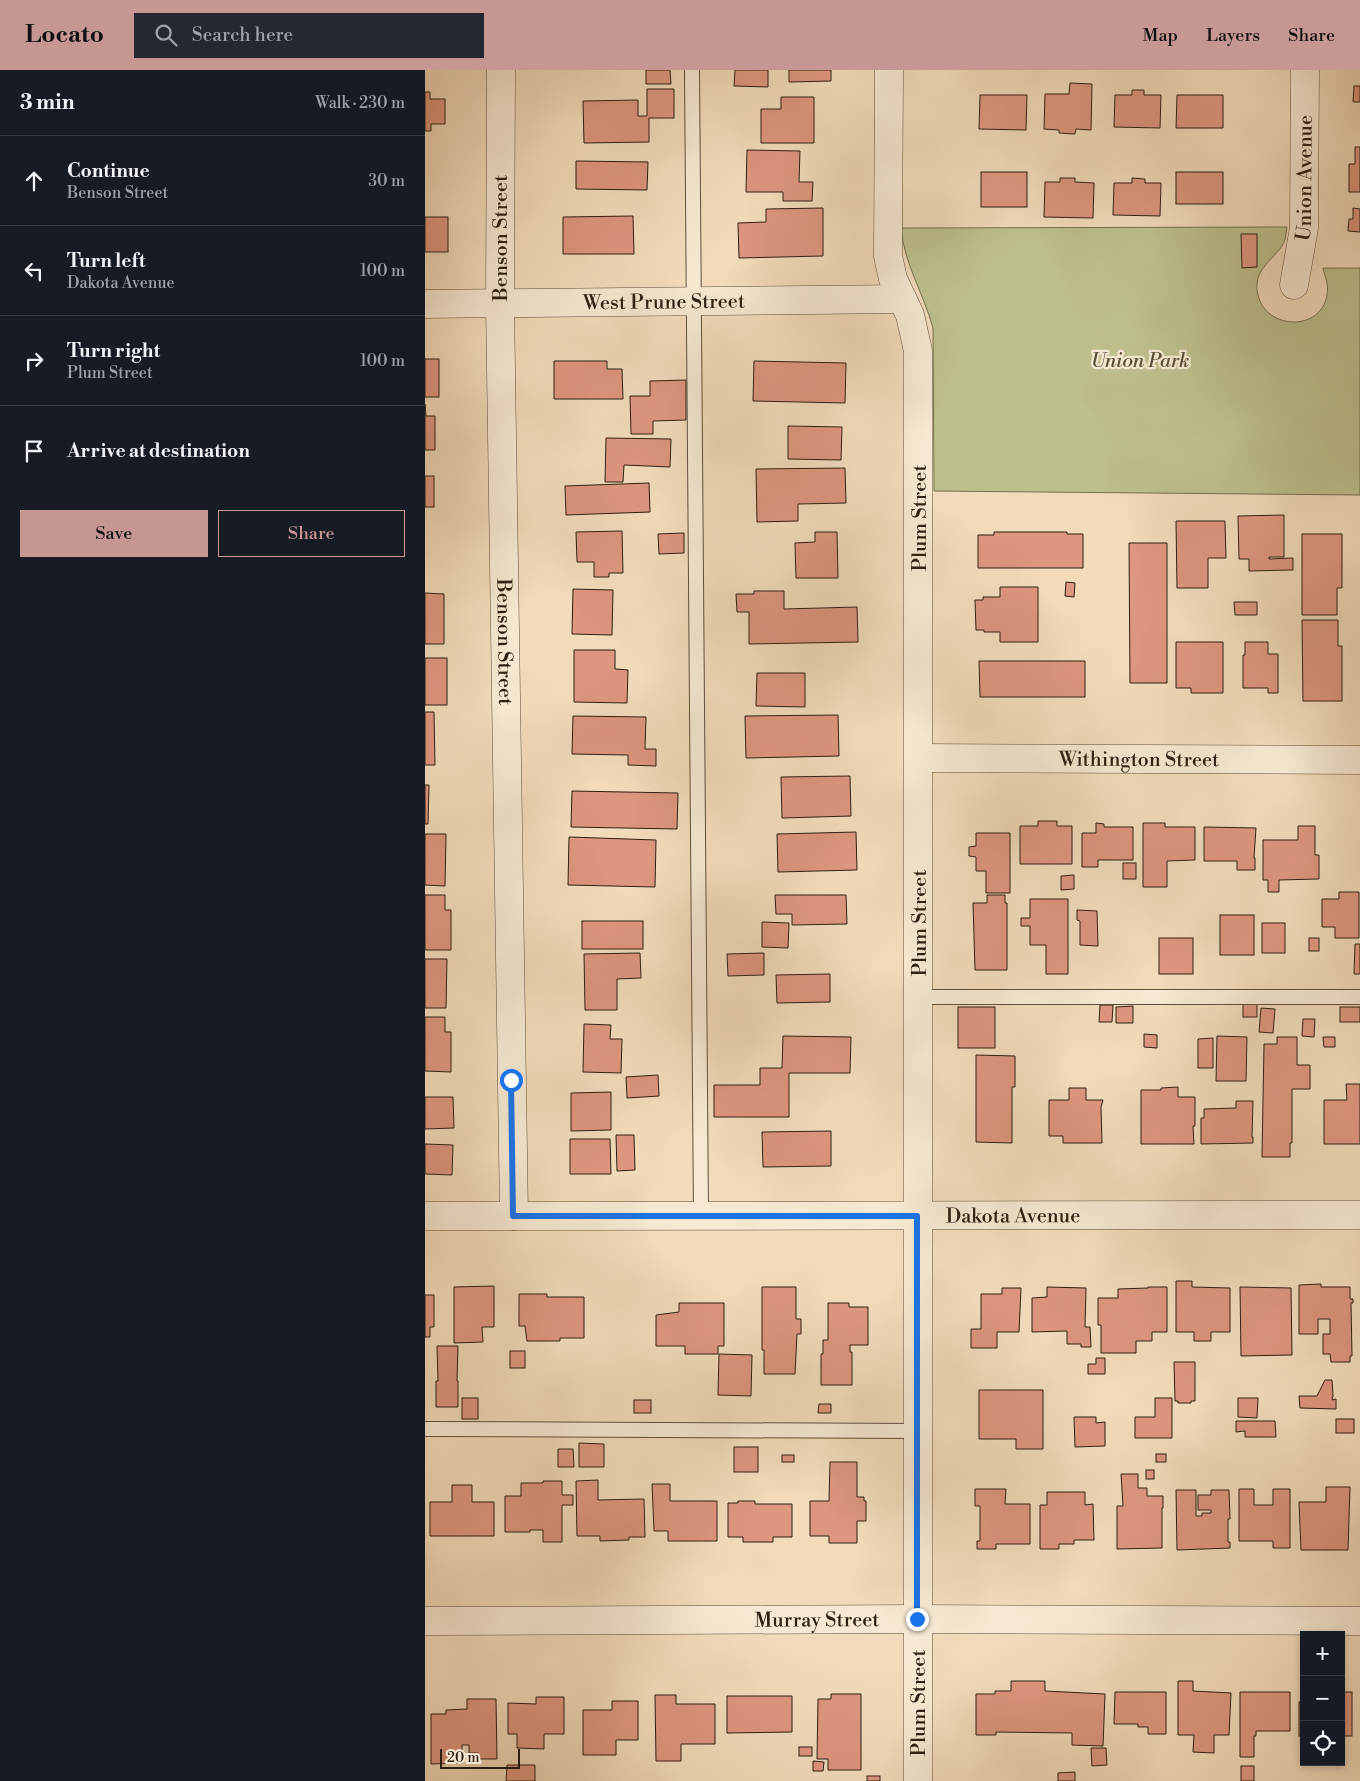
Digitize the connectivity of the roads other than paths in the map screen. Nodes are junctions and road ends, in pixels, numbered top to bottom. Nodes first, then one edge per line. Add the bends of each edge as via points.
1 (501, 70) edge
2 (692, 70) edge
3 (889, 70) edge
4 (1305, 70) edge
5 (1294, 285) dead end
6 (902, 299) junction
7 (694, 302) junction
8 (425, 304) edge
9 (500, 305) junction
10 (919, 758) junction
11 (1360, 760) edge
12 (918, 997) junction
13 (1360, 997) edge
14 (1360, 1215) edge
15 (425, 1216) edge
16 (513, 1216) junction
17 (701, 1216) junction
18 (917, 1216) junction
19 (425, 1429) edge
20 (918, 1431) junction
21 (917, 1619) junction
22 (425, 1621) edge
23 (1360, 1621) edge
24 (918, 1781) edge

1 - 9 street, Benson Street
2 - 7 lane
3 - 6 street, Plum Street via 888,256
4 - 5 street, Union Avenue via 1304,228
6 - 7 street, West Prune Street
6 - 10 street, Plum Street via 918,351
7 - 9 street, West Prune Street
7 - 17 lane
8 - 9 street, West Prune Street
9 - 16 street, Benson Street
10 - 11 street, Withington Street
10 - 12 street, Plum Street
12 - 13 lane
12 - 18 street, Plum Street
14 - 18 street, Dakota Avenue
15 - 16 street, Dakota Avenue
16 - 17 street, Dakota Avenue
17 - 18 street, Dakota Avenue
18 - 20 street, Plum Street
19 - 20 lane
20 - 21 street, Plum Street
21 - 22 street, Murray Street
21 - 23 street, Murray Street
21 - 24 street, Plum Street

